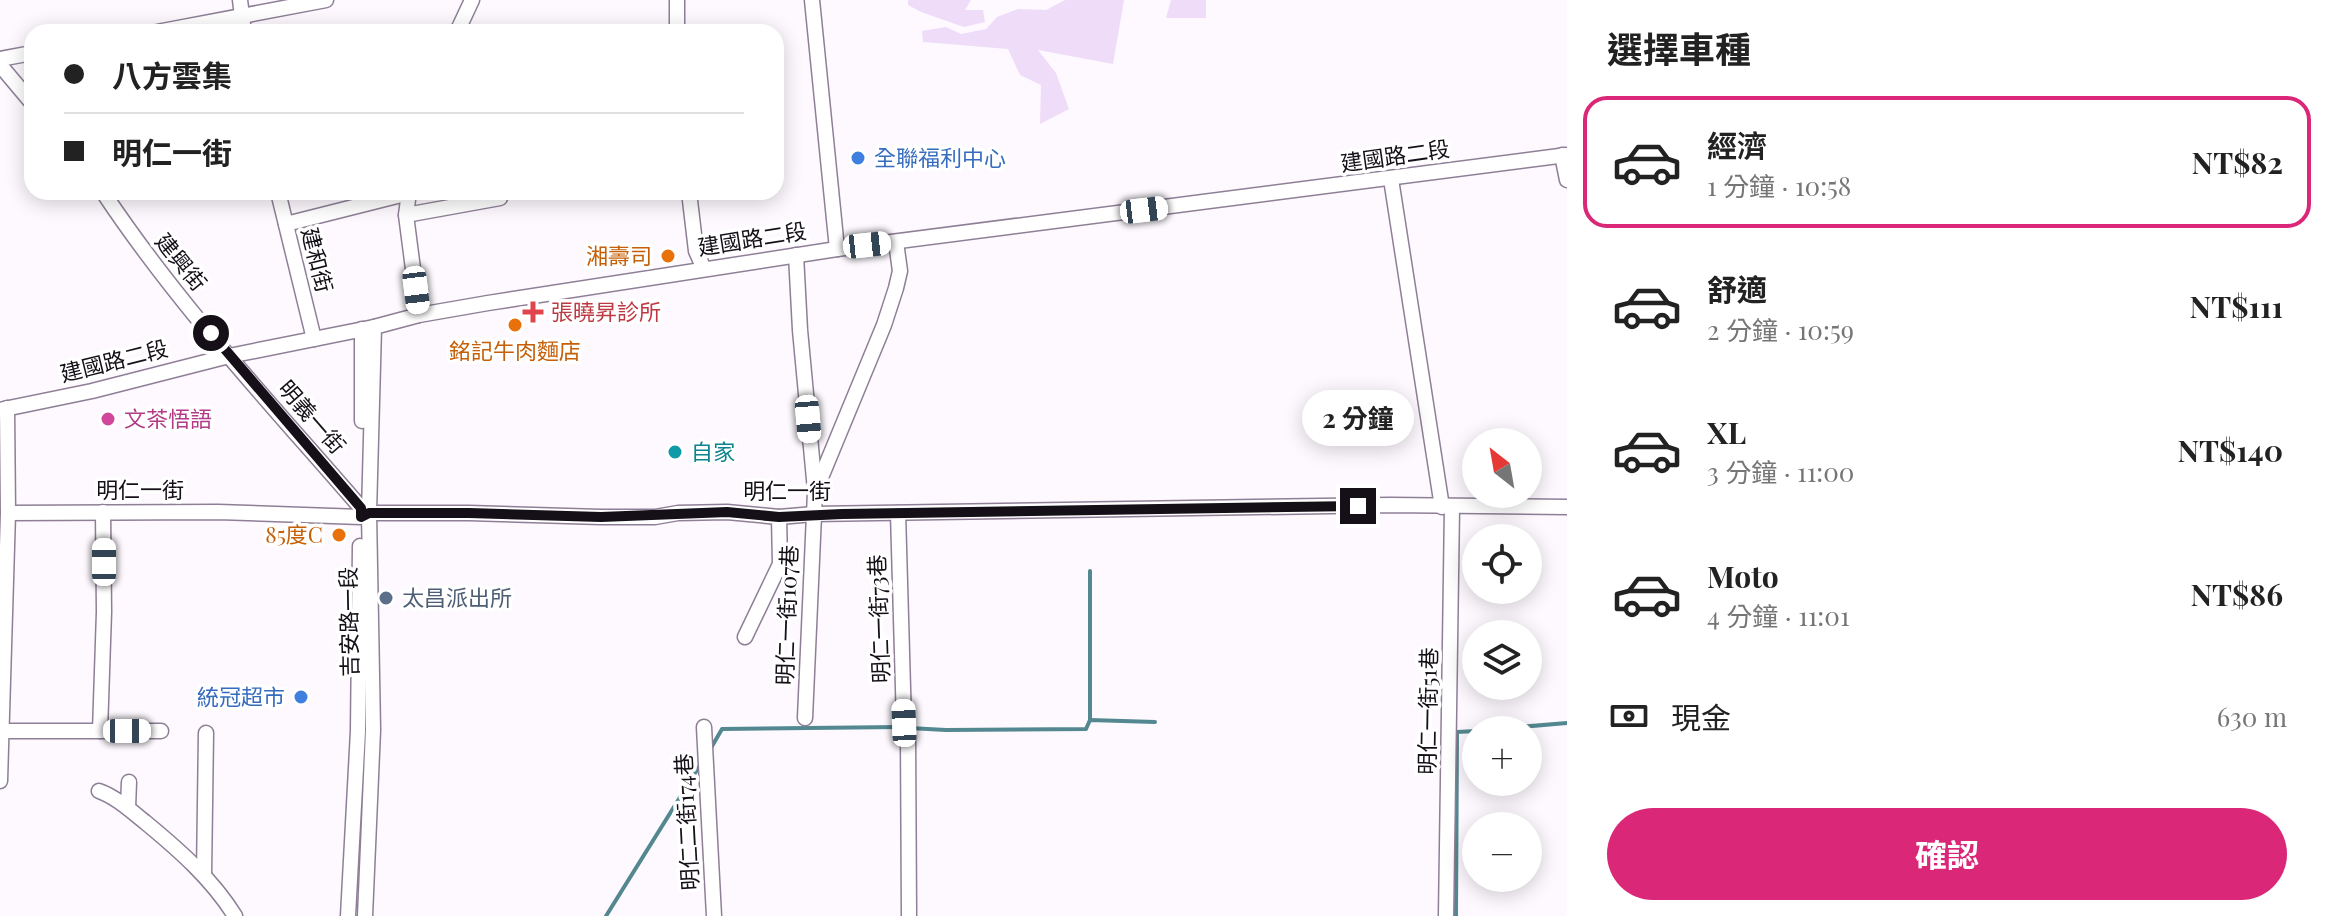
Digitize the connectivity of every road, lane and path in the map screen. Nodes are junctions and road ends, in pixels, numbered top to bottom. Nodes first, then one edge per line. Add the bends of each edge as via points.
1 (240, 0) edge
2 (326, 0) edge
3 (472, 0) edge
4 (677, 0) edge
5 (812, 0) edge
6 (243, 24) edge
7 (246, 24) edge
8 (461, 24) edge
9 (677, 24) edge
10 (24, 55) edge
11 (0, 62) edge
12 (24, 93) edge
13 (1565, 155) edge
14 (1391, 179) junction
15 (1567, 180) edge
16 (108, 200) edge
17 (280, 200) edge
18 (381, 200) edge
19 (408, 200) edge
20 (489, 200) edge
21 (690, 200) edge
22 (406, 215) junction
23 (286, 224) junction
24 (896, 242) junction
25 (837, 249) junction
26 (796, 255) junction
27 (704, 269) junction
28 (419, 315) junction
29 (368, 328) junction
30 (314, 339) junction
31 (229, 356) junction
32 (4, 409) edge
33 (815, 492) junction
34 (1447, 507) junction
35 (1567, 507) edge
36 (103, 512) junction
37 (8, 513) junction
38 (363, 513) junction
39 (898, 513) junction
40 (814, 514) junction
41 (779, 517) junction
42 (745, 637) dead end
43 (805, 718) dead end
44 (704, 727) dead end
45 (1, 731) edge
46 (100, 731) junction
47 (161, 731) dead end
48 (206, 733) dead end
49 (0, 781) edge
50 (129, 782) dead end
51 (99, 791) dead end
52 (128, 808) junction
53 (204, 875) junction
54 (235, 916) edge
55 (348, 916) edge
56 (365, 916) edge
57 (714, 916) edge
58 (909, 916) edge
59 (1446, 916) edge

1 - 6 street
2 - 7 street
3 - 8 street
4 - 9 street
5 - 25 street
10 - 11 street
11 - 12 street
13 - 14 street, 建國路二段
13 - 15 street
14 - 24 street, 建國路二段
14 - 34 street, 明仁一街51巷
16 - 31 street, 建興街 via 138,245
17 - 23 street, 建和街
18 - 23 street
19 - 22 street
20 - 22 street
21 - 27 street via 696,251
22 - 28 street
23 - 30 street, 建和街
24 - 25 street, 建國路二段
24 - 33 street via 896,288
25 - 26 street, 建國路二段
26 - 27 street, 建國路二段
26 - 33 street
27 - 28 street, 建國路二段
28 - 29 street, 建國路二段
29 - 30 street, 建國路二段
29 - 38 street, 吉安路一段
30 - 31 street, 建國路二段
31 - 32 street, 建國路二段
31 - 38 street, 明義一街
32 - 37 street
33 - 40 street, 明仁一街107巷
34 - 35 street, 明仁一街
34 - 39 street, 明仁一街
34 - 59 street, 明仁一街51巷
36 - 37 street, 明仁一街
36 - 38 street, 明仁一街
36 - 46 street
37 - 45 street
38 - 41 street, 明仁一街 via 615,517 727,512
38 - 55 street, 吉安路一段
38 - 56 street, 吉安路一段 via 373,730
39 - 40 street, 明仁一街
39 - 58 street, 明仁一街73巷
40 - 41 street, 明仁一街
40 - 43 street, 明仁一街107巷
41 - 42 street via 780,564
44 - 57 street, 明仁二街174巷
45 - 46 street
45 - 49 street
46 - 47 street
48 - 53 street
50 - 52 street
51 - 52 street
52 - 53 street
53 - 54 street

